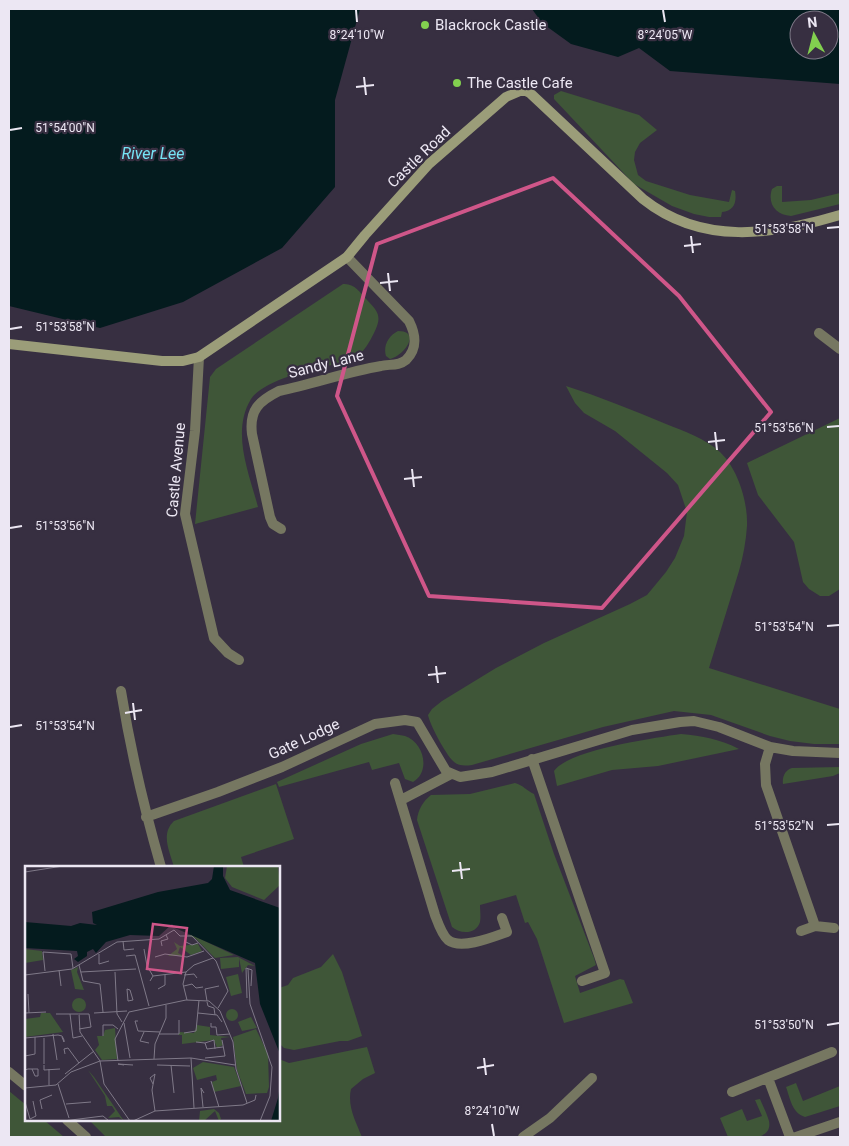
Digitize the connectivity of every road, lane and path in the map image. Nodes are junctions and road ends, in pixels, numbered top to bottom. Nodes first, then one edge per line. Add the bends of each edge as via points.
1 (840, 215) edge
2 (347, 257) junction
3 (819, 333) dead end
4 (9, 344) edge
5 (840, 349) edge
6 (199, 357) junction
7 (281, 529) dead end
8 (239, 660) dead end
9 (121, 691) dead end
10 (770, 747) junction
11 (840, 753) edge
12 (532, 759) junction
13 (451, 774) junction
14 (395, 783) dead end
15 (401, 800) junction
16 (146, 816) junction
17 (161, 866) edge
18 (502, 918) dead end
19 (815, 926) junction
20 (834, 928) dead end
21 (801, 931) dead end
22 (582, 980) dead end
23 (832, 1052) dead end
24 (9, 1072) edge
25 (592, 1078) dead end
26 (768, 1078) junction
27 (25, 1085) edge
28 (732, 1092) dead end
29 (68, 1121) edge
30 (840, 1122) edge
31 (86, 1137) edge
32 (523, 1137) edge
33 (790, 1137) edge
34 (796, 1137) edge

1 - 2 main road, Castle Road via 757,233 711,229 681,221 642,200 530,93 520,90 506,97 429,164
2 - 6 main road, Castle Road
2 - 7 street, Sandy Lane via 408,321 416,342 406,360 400,363 279,391 258,406 251,422 252,434 270,517 273,524
3 - 5 street
4 - 6 main road, Castle Road via 162,361
6 - 8 street, Castle Avenue via 195,431 185,514 214,638
9 - 16 street via 131,754
10 - 11 street via 792,752
10 - 12 street via 694,721 632,730
10 - 19 street via 765,764 766,784
12 - 13 street via 474,776
12 - 22 street via 604,973
13 - 15 street
13 - 16 street, Gate Lodge via 446,772 417,722 392,720 363,729 218,792
14 - 15 street
15 - 18 street via 435,915 448,940 478,941 507,932
16 - 17 street
19 - 20 street
19 - 21 street
23 - 26 street
24 - 27 street
25 - 32 street via 550,1118
26 - 28 street
26 - 33 street
29 - 31 street
30 - 34 street

